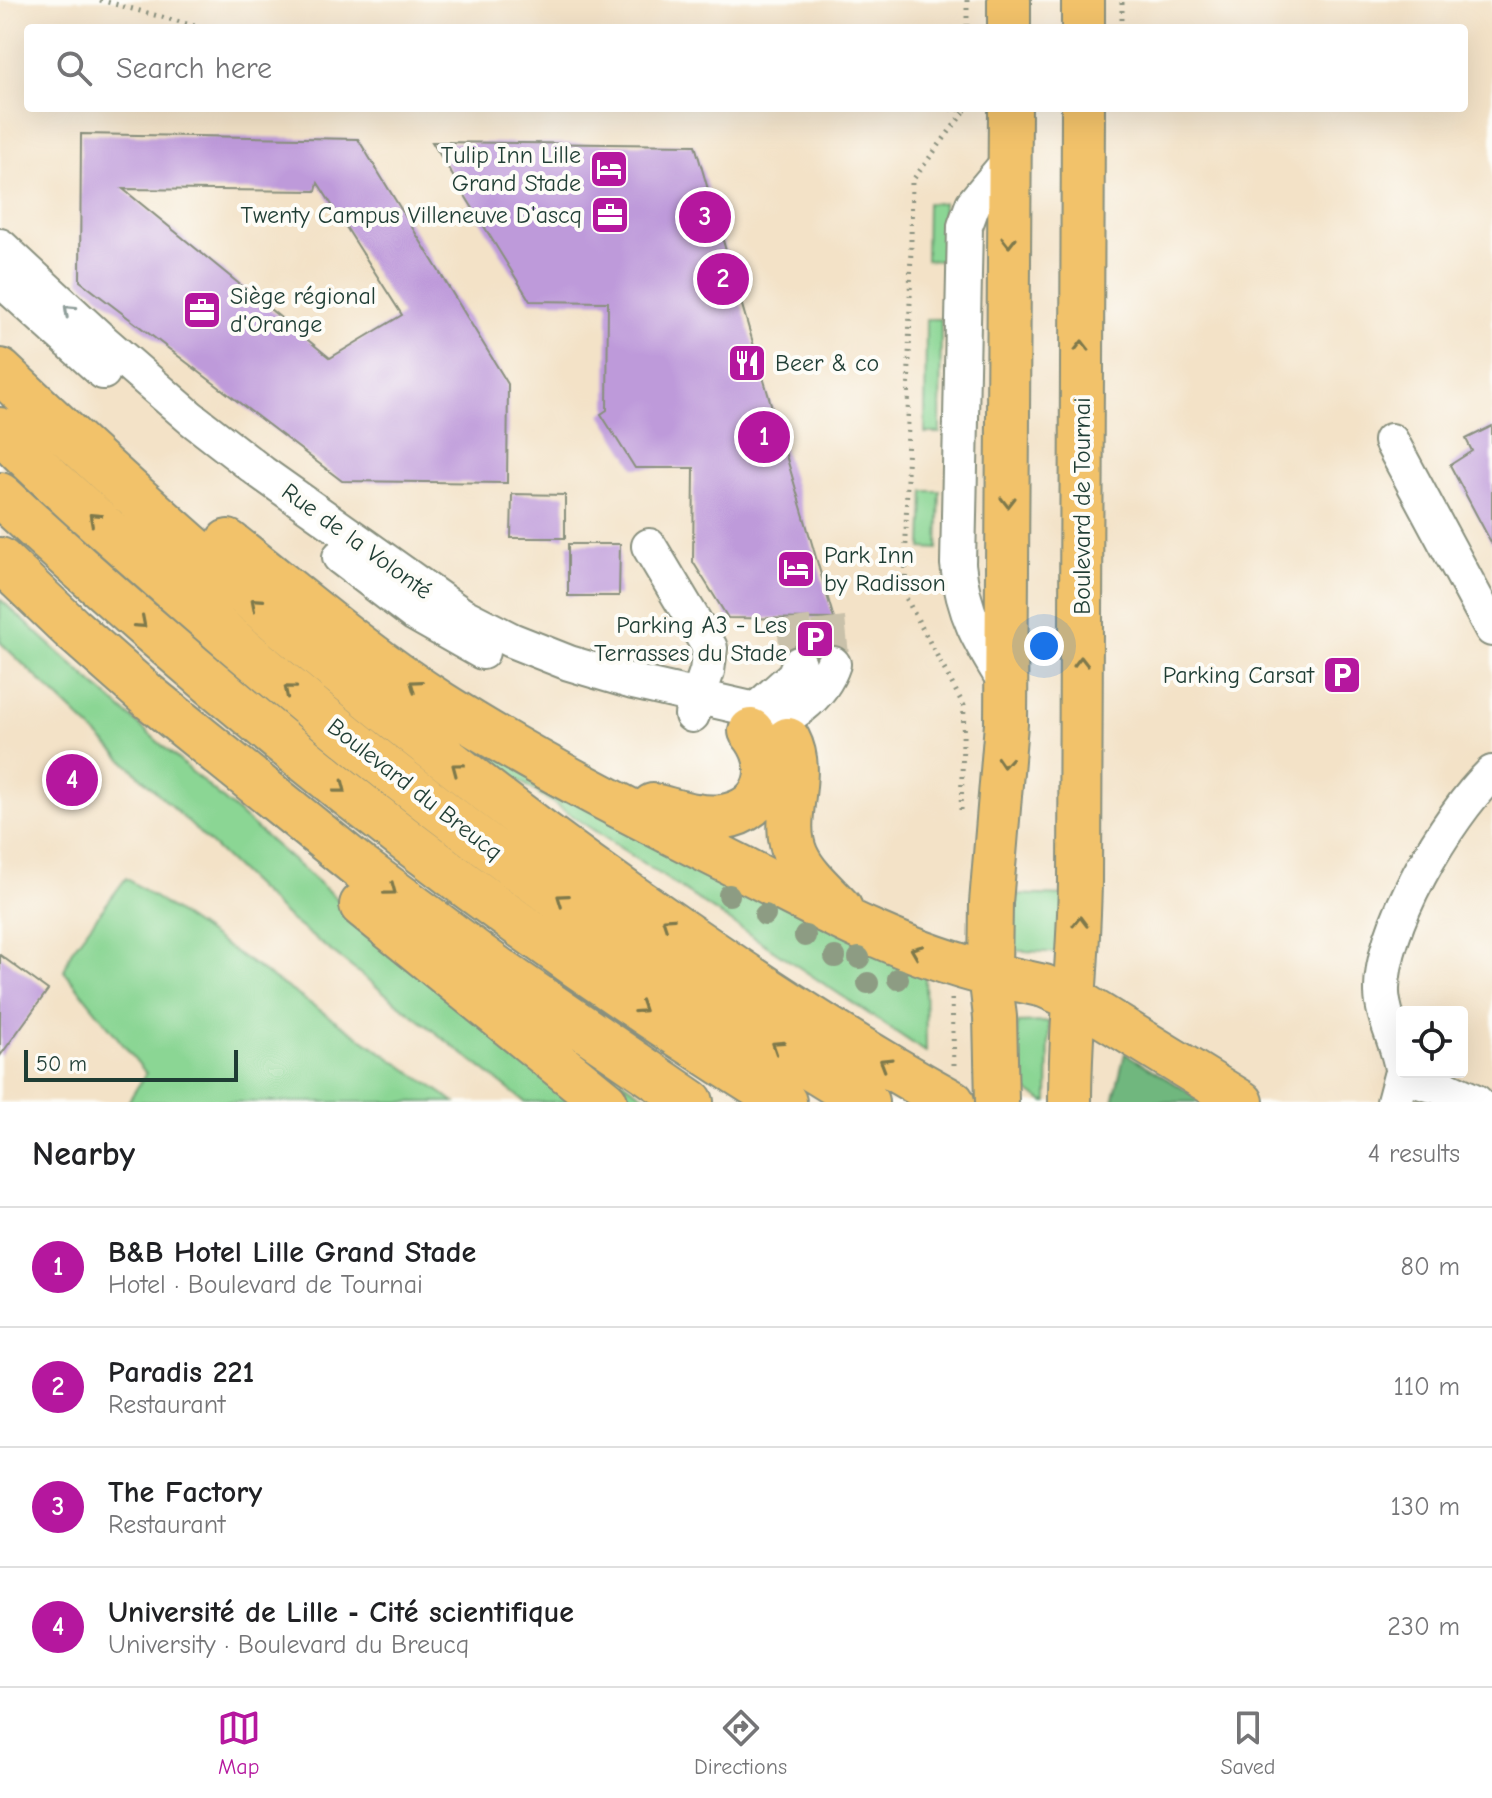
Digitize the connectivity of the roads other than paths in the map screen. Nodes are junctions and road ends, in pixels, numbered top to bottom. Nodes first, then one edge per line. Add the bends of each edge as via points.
1 (1009, 0) edge
2 (1083, 0) edge
3 (1009, 24) edge
4 (1083, 24) edge
5 (1010, 112) edge
6 (1083, 112) edge
7 (0, 246) edge
8 (0, 279) edge
9 (0, 343) edge
10 (0, 371) edge
11 (0, 430) edge
12 (1391, 441) dead end
13 (0, 495) edge
14 (649, 546) dead end
15 (0, 560) edge
16 (71, 628) junction
17 (1492, 629) edge
18 (799, 664) tunnel mouth
19 (833, 664) tunnel mouth
20 (696, 706) junction
21 (761, 722) junction
22 (1492, 773) edge
23 (583, 788) junction
24 (737, 813) junction
25 (794, 849) junction
26 (854, 924) junction
27 (990, 974) junction
28 (1076, 1000) junction
29 (1405, 1088) edge
30 (997, 1091) edge
31 (605, 1102) edge
32 (691, 1102) edge
33 (784, 1102) edge
34 (866, 1102) edge
35 (952, 1102) edge
36 (1070, 1102) edge
37 (1242, 1102) edge
38 (1476, 1102) edge

1 - 3 main road
2 - 4 main road
5 -> 27 main road via 1007,685
28 -> 6 main road, Boulevard de Tournai
20 -> 7 lane, Rue de la Volonté via 569,663 462,615 191,418
8 - 20 lane, Rue de la Volonté via 154,415 415,614 485,653 579,686
23 -> 9 highway via 440,703 364,649 155,483
35 -> 10 highway via 699,944 439,754 168,528
34 -> 11 highway, Boulevard du Breucq via 614,936 369,755 287,690
12 - 17 lane
13 -> 33 highway, Boulevard du Breucq via 225,695 389,827 619,994
14 - 20 lane via 710,648
15 - 16 highway
16 - 31 highway via 123,687 260,818
16 -> 32 highway via 361,868
18 - 21 lane
19 - 21 lane via 819,689
20 - 21 lane, Rue de la Volonté
21 - 24 highway via 768,775 755,800
21 - 25 highway via 790,743 795,760
22 - 29 lane via 1443,834 1388,951 1382,977 1384,1011 1399,1048
23 - 24 highway via 710,818
23 - 26 highway
24 - 25 highway via 773,825
25 - 26 highway via 812,878
27 -> 26 highway via 951,965
27 - 28 main road via 1044,986
27 - 30 main road
28 - 36 main road, Boulevard de Tournai
28 - 37 main road
29 - 38 lane via 1448,1089

